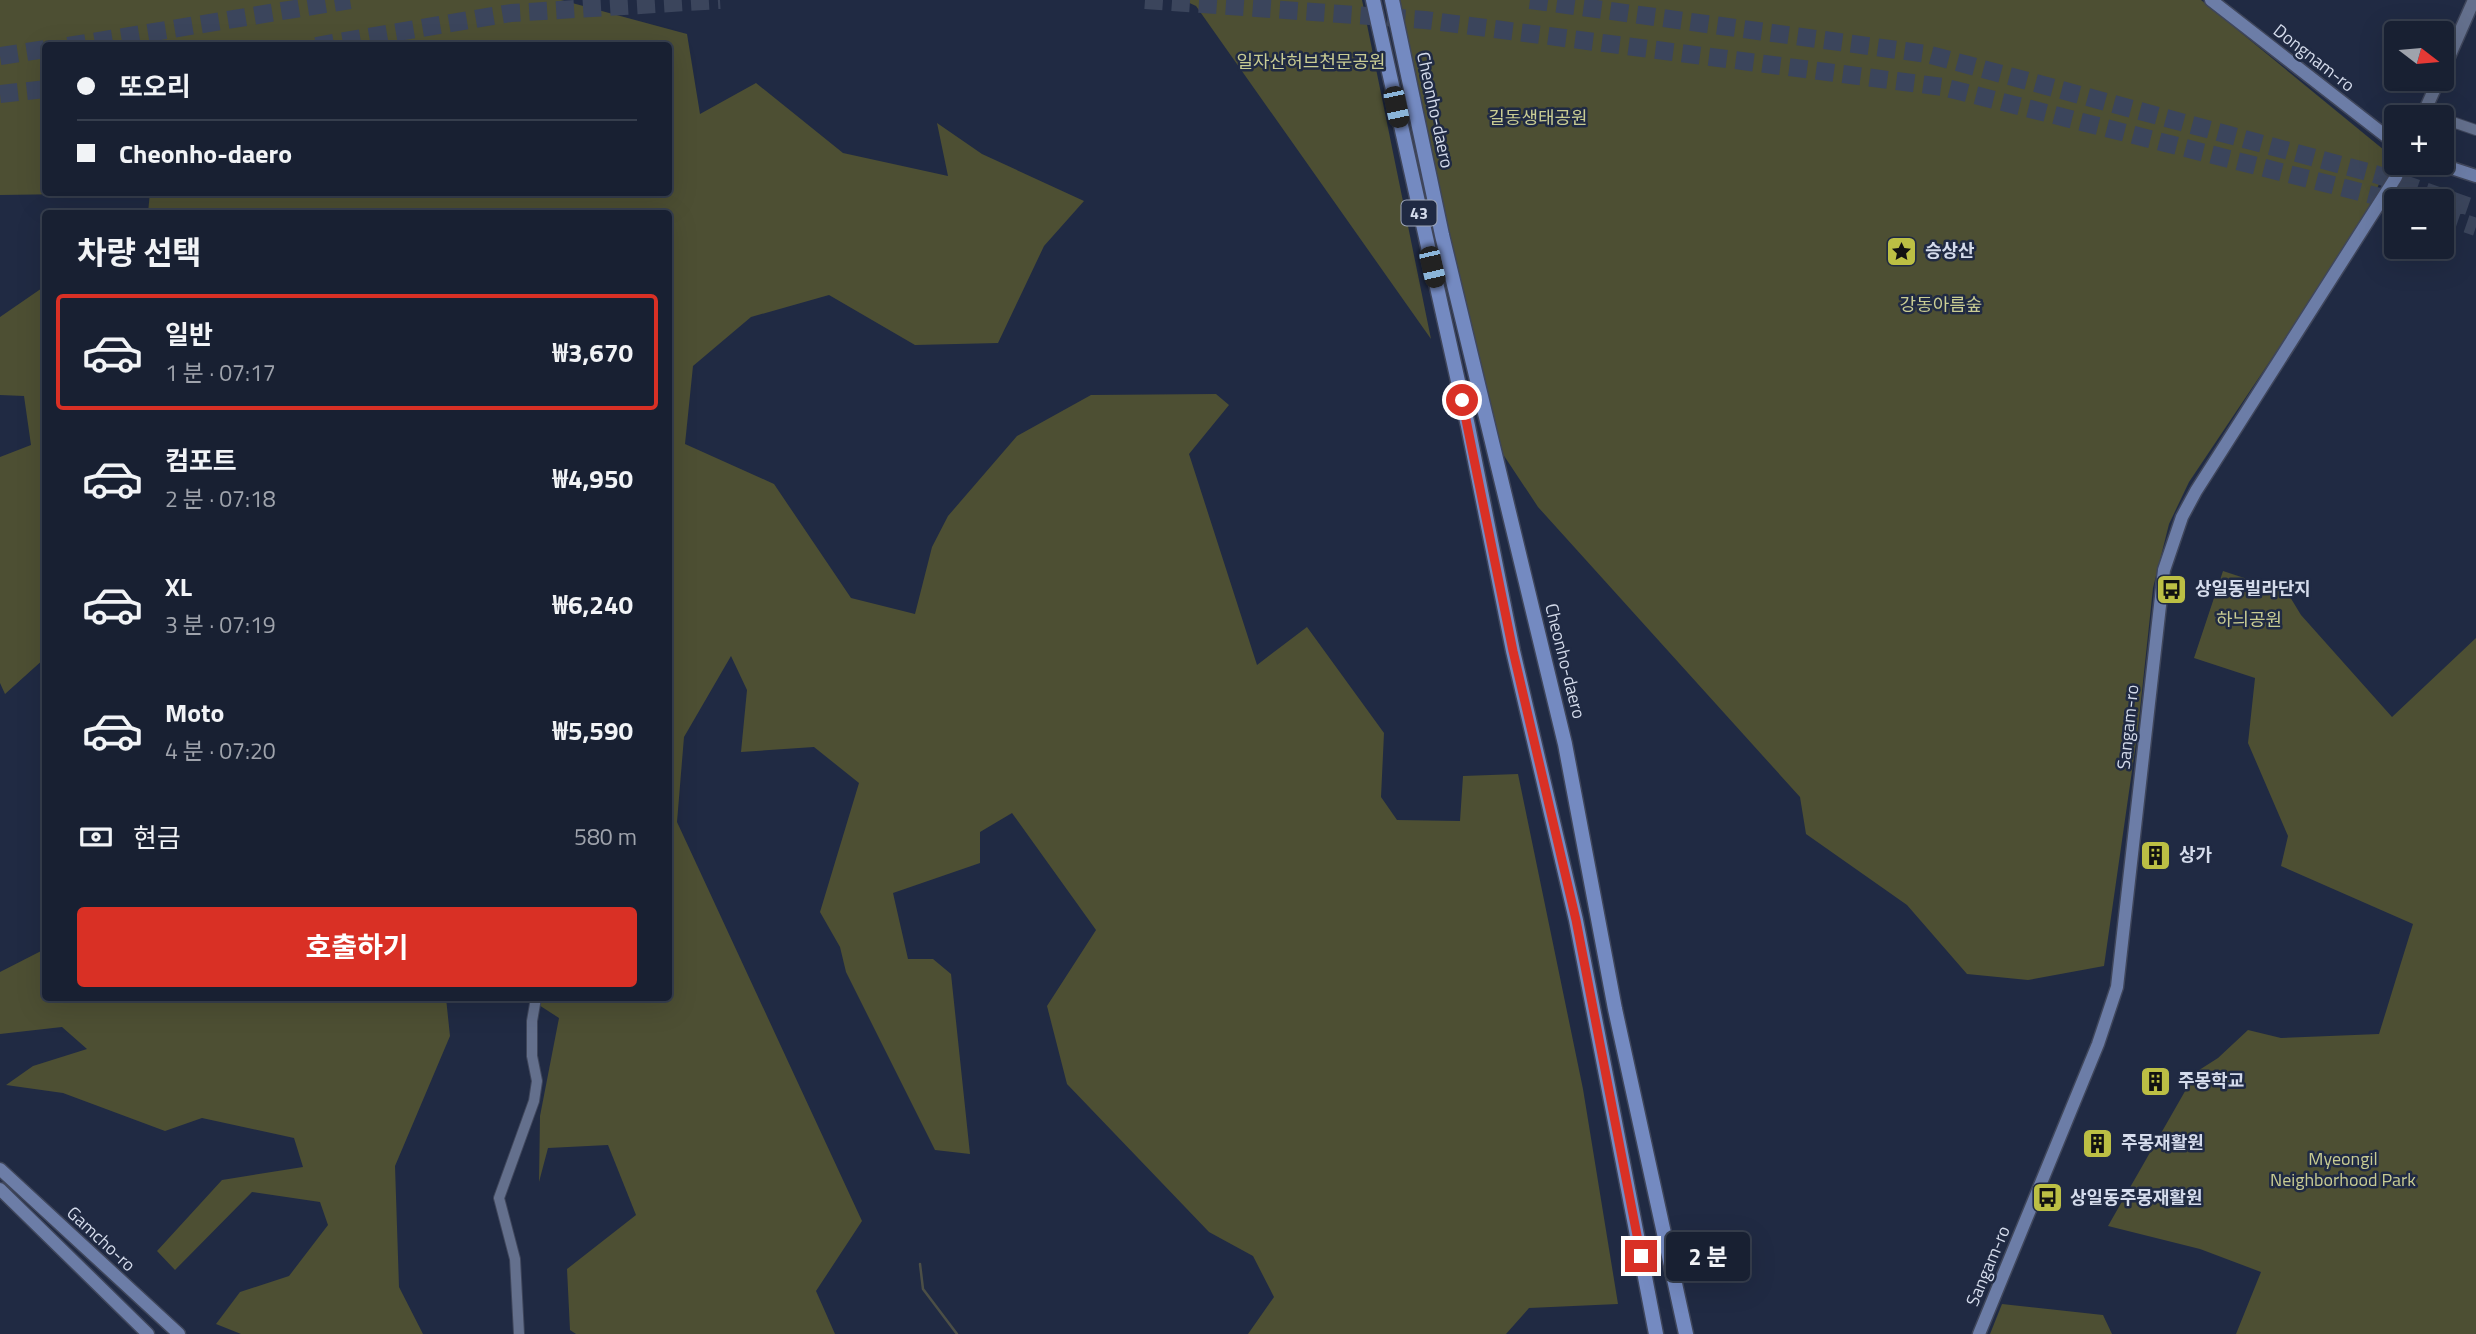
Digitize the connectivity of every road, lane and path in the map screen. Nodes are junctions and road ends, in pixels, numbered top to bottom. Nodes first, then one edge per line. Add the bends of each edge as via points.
1 (1373, 0) edge
2 (1392, 0) edge
3 (2211, 0) edge
4 (2474, 0) edge
5 (2454, 45) edge
6 (2454, 123) edge
7 (2476, 130) edge
8 (2384, 136) edge
9 (2454, 169) edge
10 (2397, 175) edge
11 (2476, 176) edge
12 (535, 1001) edge
13 (0, 1169) edge
14 (0, 1189) edge
15 (148, 1334) edge
16 (179, 1334) edge
17 (519, 1334) edge
18 (1656, 1334) edge
19 (1686, 1334) edge
20 (1979, 1334) edge

1 - 18 main road, Cheonho-daero / 43 via 1513,651 1576,920
2 - 19 main road, Cheonho-daero / 43 via 1442,235 1565,744 1615,1009
3 - 8 main road, Dongnam-ro
4 - 5 street
6 - 7 street
9 - 11 main road
10 - 20 main road, Sangam-ro via 2196,491 2172,542 2157,627 2117,987
12 - 17 street via 534,1101 499,1198 514,1259
13 - 16 main road, Gamcho-ro
14 - 15 main road, Gamcho-ro

